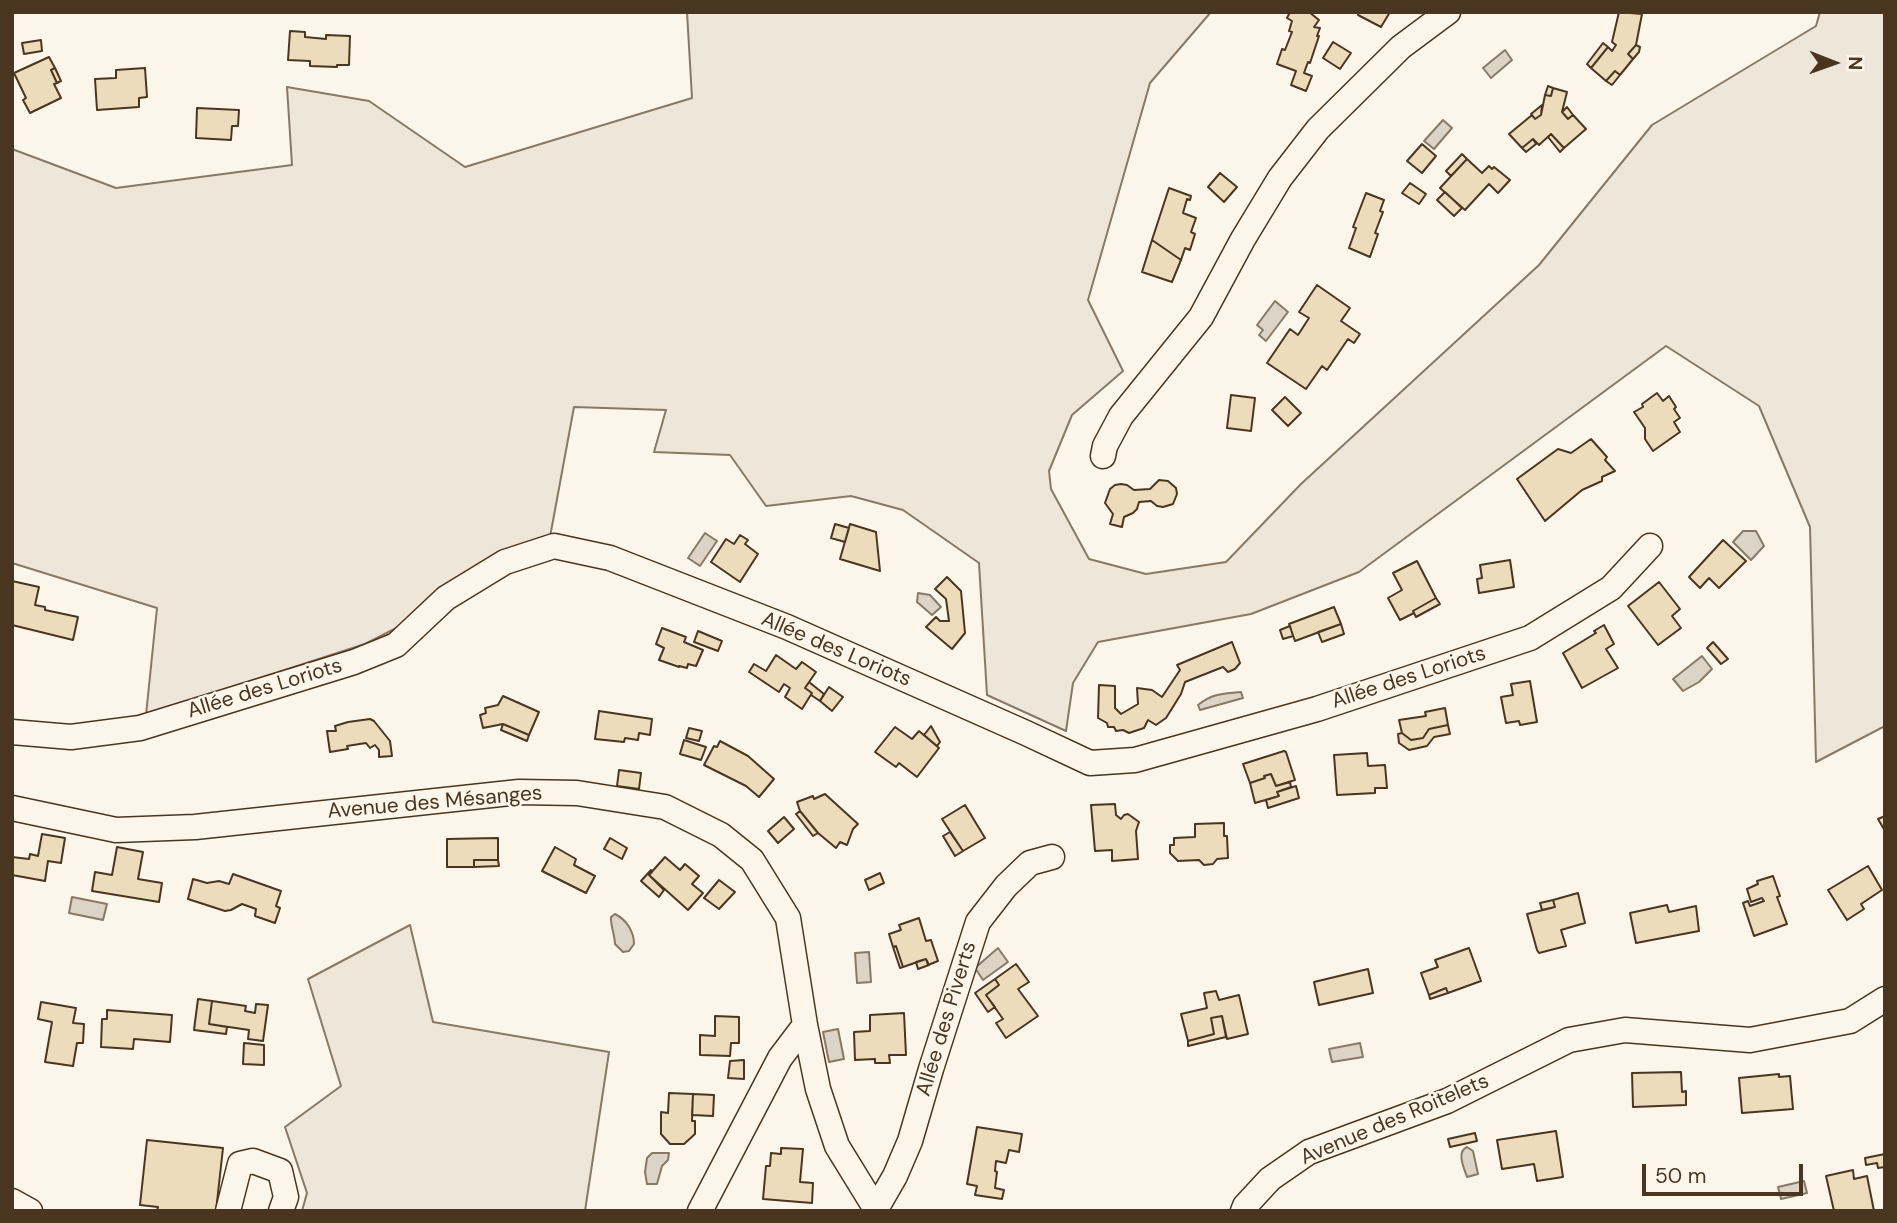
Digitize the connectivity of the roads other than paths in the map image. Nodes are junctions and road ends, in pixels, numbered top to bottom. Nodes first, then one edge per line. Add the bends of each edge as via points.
1 (1448, 12) edge
2 (1103, 456) dead end
3 (1650, 546) dead end
4 (12, 732) edge
5 (12, 808) edge
6 (1052, 857) dead end
7 (1885, 999) edge
8 (805, 1025) junction
9 (12, 1201) edge
10 (876, 1210) edge
11 (30, 1211) edge
12 (228, 1211) edge
13 (281, 1211) edge
14 (700, 1211) edge
15 (1243, 1211) edge

1 - 2 street via 1401,47 1318,129 1287,168 1201,317 1121,416
3 - 4 street, Allée des Loriots via 1611,588 1530,638 1317,709 1135,761 1090,763 787,627 610,558 554,546 505,562 446,598 396,645 354,662 140,728 71,737
5 - 8 street, Avenue des Mésanges via 116,830 195,827 519,792 577,793 665,807 721,835 752,860 788,918
6 - 10 street, Allée des Piverts via 1030,863 978,922 910,1141
7 - 15 street, Avenue des Roitelets via 1850,1021 1750,1040 1625,1030 1569,1040 1447,1101 1309,1152 1270,1179
8 - 10 street via 818,1088 837,1146
8 - 14 street via 780,1058
9 - 11 street
12 - 13 street via 240,1164 253,1161 280,1171 286,1198

